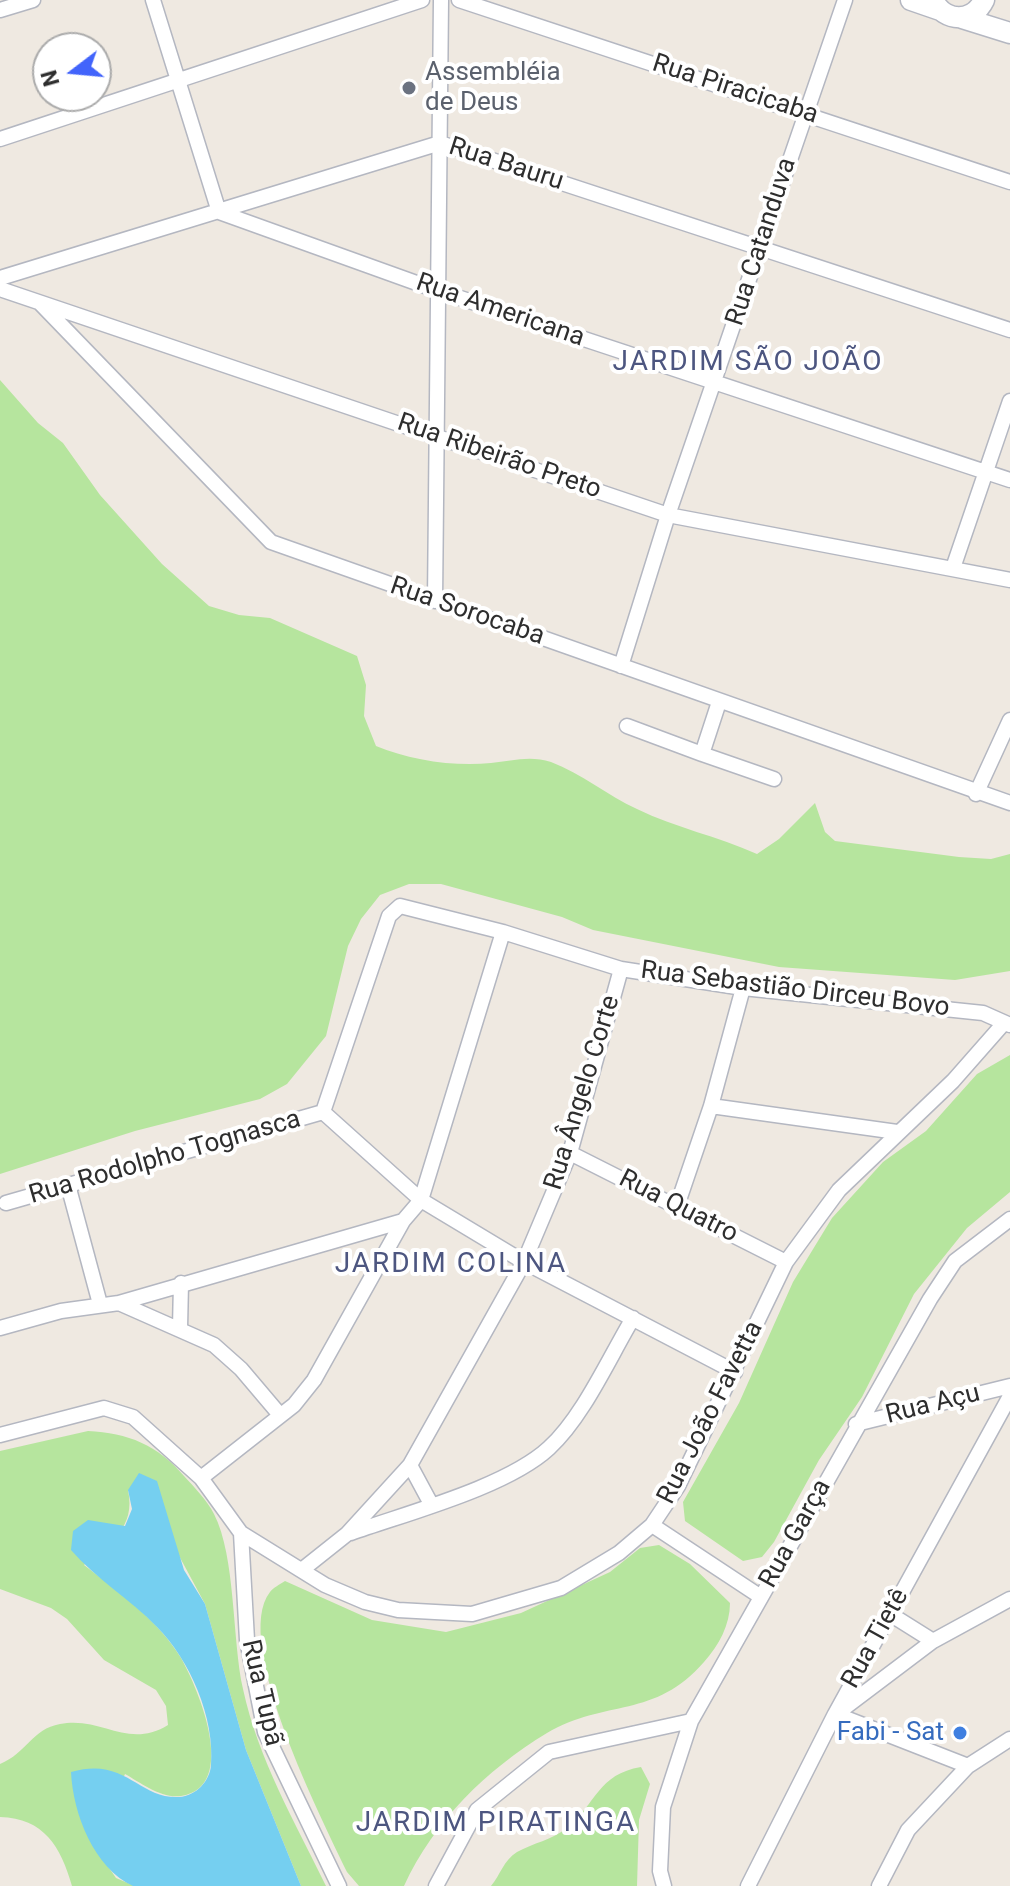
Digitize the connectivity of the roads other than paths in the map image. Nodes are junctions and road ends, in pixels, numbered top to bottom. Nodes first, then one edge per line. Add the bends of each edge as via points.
1 (33, 0) edge
2 (153, 0) edge
3 (422, 0) edge
4 (441, 0) edge
5 (459, 0) edge
6 (845, 0) edge
7 (911, 0) edge
8 (984, 0) edge
9 (937, 5) edge
10 (0, 10) edge
11 (962, 18) junction
12 (1010, 33) edge
13 (177, 80) junction
14 (804, 113) junction
15 (0, 139) edge
16 (440, 143) junction
17 (1010, 182) edge
18 (219, 212) junction
19 (759, 248) junction
20 (0, 278) edge
21 (0, 289) edge
22 (436, 290) junction
23 (40, 303) junction
24 (1010, 330) edge
25 (716, 382) junction
26 (1010, 401) edge
27 (438, 436) junction
28 (986, 472) junction
29 (1010, 480) edge
30 (668, 515) junction
31 (953, 568) junction
32 (1010, 580) edge
33 (435, 601) junction
34 (621, 666) junction
35 (719, 702) junction
36 (1010, 720) edge
37 (627, 726) dead end
38 (702, 754) junction
39 (774, 779) dead end
40 (976, 794) junction
41 (1010, 803) edge
42 (503, 932) junction
43 (621, 969) junction
44 (743, 988) junction
45 (1007, 1024) edge
46 (711, 1106) junction
47 (323, 1112) junction
48 (897, 1132) junction
49 (570, 1153) junction
50 (68, 1185) junction
51 (421, 1200) junction
52 (6, 1203) dead end
53 (677, 1206) junction
54 (1010, 1219) edge
55 (403, 1221) junction
56 (524, 1262) junction
57 (786, 1262) junction
58 (181, 1283) junction
59 (119, 1303) junction
60 (100, 1304) junction
61 (633, 1318) junction
62 (0, 1328) edge
63 (180, 1328) junction
64 (735, 1372) junction
65 (1010, 1386) edge
66 (1010, 1396) edge
67 (280, 1415) junction
68 (856, 1424) junction
69 (0, 1435) edge
70 (410, 1465) junction
71 (201, 1478) junction
72 (431, 1504) junction
73 (652, 1525) junction
74 (241, 1533) junction
75 (347, 1534) junction
76 (303, 1569) junction
77 (761, 1597) junction
78 (1010, 1599) edge
79 (890, 1614) junction
80 (933, 1641) junction
81 (835, 1714) junction
82 (691, 1721) junction
83 (1010, 1739) edge
84 (968, 1766) junction
85 (339, 1886) edge
86 (436, 1886) edge
87 (664, 1886) edge
88 (748, 1886) edge
89 (879, 1886) edge

1 - 10 street
2 - 13 street
3 - 13 street
4 - 16 street
5 - 14 street, Rua Piracicaba
6 - 14 street, Rua Catanduva
7 - 9 main road
8 - 11 main road
9 - 11 main road
11 - 12 main road
13 - 15 street
13 - 18 street
14 - 17 street, Rua Piracicaba
14 - 19 street, Rua Catanduva
16 - 18 street, Rua Bauru
16 - 19 street, Rua Bauru
16 - 22 street
18 - 20 street, Rua Bauru
18 - 22 street, Rua Americana
19 - 24 street, Rua Bauru
19 - 25 street, Rua Catanduva
21 - 23 street, Rua Ribeirão Preto
22 - 25 street, Rua Americana
22 - 27 street
23 - 27 street, Rua Ribeirão Preto
23 - 33 street, Rua Sorocaba via 271,542
25 - 28 street, Rua Americana
25 - 30 street, Rua Catanduva
26 - 28 street
27 - 30 street, Rua Ribeirão Preto
27 - 33 street
28 - 29 street, Rua Americana
28 - 31 street
30 - 31 street, Rua Ribeirão Preto
30 - 34 street, Rua Catanduva
31 - 32 street, Rua Ribeirão Preto
33 - 34 street, Rua Sorocaba
34 - 35 street, Rua Sorocaba
35 - 38 street
35 - 40 street, Rua Sorocaba
36 - 40 street
37 - 38 street
38 - 39 street
40 - 41 street, Rua Sorocaba
42 - 43 street, Rua Sebastião Dirceu Bovo
42 - 47 street, Rua Sebastião Dirceu Bovo via 400,906 389,916
42 - 51 street
43 - 44 street, Rua Sebastião Dirceu Bovo
43 - 49 street, Rua Ângelo Corte
44 - 45 street, Rua Sebastião Dirceu Bovo via 983,1013
44 - 46 street
45 - 48 street, Rua João Favetta
46 - 48 street
46 - 53 street
47 - 50 street, Rua Rodolpho Tognasca
47 - 51 street
48 - 57 street, Rua João Favetta via 839,1190
49 - 53 street, Rua Quatro
49 - 56 street, Rua Ângelo Corte
50 - 52 street, Rua Rodolpho Tognasca
50 - 60 street
51 - 55 street
51 - 56 street
53 - 57 street, Rua Quatro
54 - 68 street, Rua Garça via 955,1261
55 - 58 street
55 - 67 street via 314,1380
56 - 61 street
56 - 70 street, Rua Ângelo Corte
57 - 64 street, Rua João Favetta
58 - 59 street
58 - 63 street
59 - 60 street
59 - 63 street
60 - 62 street
61 - 64 street
61 - 72 street via 550,1448 527,1465
63 - 67 street via 214,1345
64 - 73 street, Rua João Favetta via 678,1486
65 - 68 street, Rua Açu
66 - 79 street, Rua Tietê
67 - 71 street
68 - 77 street, Rua Garça
69 - 71 street, Rua João Favetta via 104,1408 133,1417
70 - 72 street
70 - 75 street, Rua Ângelo Corte
71 - 74 street, Rua João Favetta
72 - 75 street
73 - 76 street, Rua João Favetta via 619,1553 561,1588 472,1614 398,1610 365,1602
73 - 77 street
74 - 76 street, Rua João Favetta
74 - 85 street, Rua Tupã via 247,1640 265,1732
75 - 76 street, Rua Ângelo Corte
77 - 82 street, Rua Garça
78 - 80 street
79 - 80 street
79 - 81 street, Rua Tietê
80 - 81 street
81 - 84 street
81 - 88 street, Rua Tietê
82 - 86 street via 549,1752 477,1810
82 - 87 street, Rua Garça via 663,1807
83 - 84 street
84 - 89 street via 908,1830

